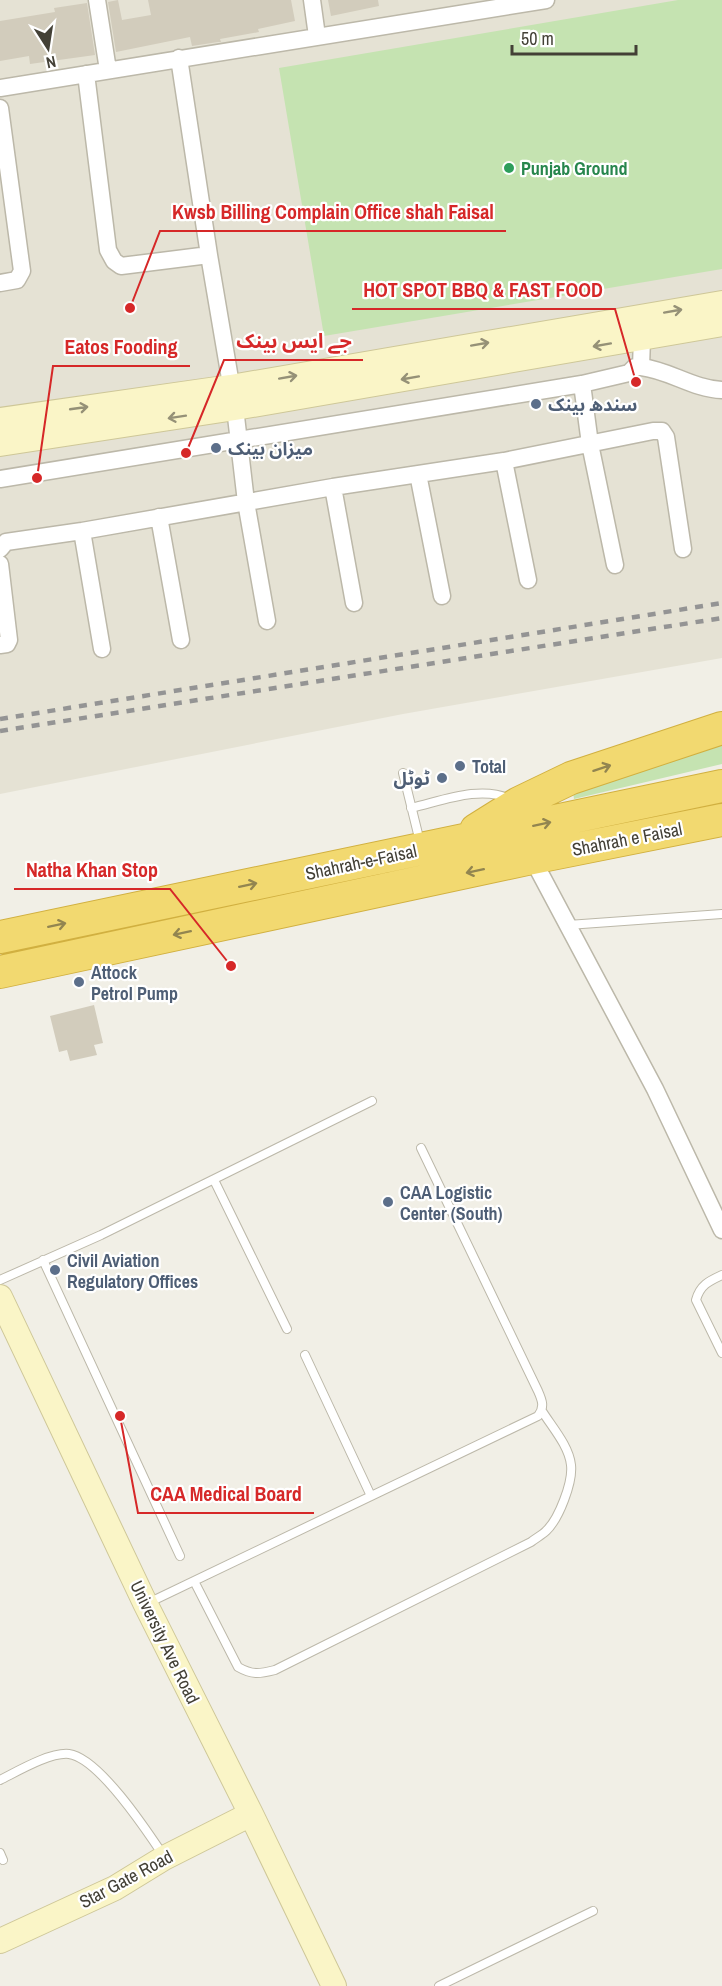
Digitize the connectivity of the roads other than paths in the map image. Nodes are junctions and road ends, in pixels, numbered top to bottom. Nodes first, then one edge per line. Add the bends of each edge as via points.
1 (97, 0) edge
2 (312, 0) edge
3 (546, 0) edge
4 (529, 1) edge
5 (317, 36) junction
6 (179, 58) junction
7 (108, 70) junction
8 (86, 74) junction
9 (0, 88) edge
10 (0, 108) edge
11 (209, 255) junction
12 (0, 283) edge
13 (722, 303) edge
14 (722, 324) edge
15 (642, 338) junction
16 (640, 367) junction
17 (582, 384) junction
18 (722, 390) edge
19 (233, 397) junction
20 (0, 420) edge
21 (238, 439) junction
22 (0, 444) edge
23 (590, 444) junction
24 (504, 460) junction
25 (418, 474) junction
26 (0, 479) edge
27 (333, 487) junction
28 (246, 502) junction
29 (159, 517) junction
30 (82, 531) junction
31 (0, 545) edge
32 (683, 549) dead end
33 (0, 564) edge
34 (615, 565) dead end
35 (528, 580) dead end
36 (442, 596) dead end
37 (354, 603) dead end
38 (267, 621) dead end
39 (181, 640) dead end
40 (0, 645) edge
41 (102, 649) dead end
42 (722, 728) edge
43 (403, 772) dead end
44 (722, 786) edge
45 (519, 803) junction
46 (411, 808) junction
47 (722, 820) edge
48 (457, 842) junction
49 (421, 849) junction
50 (532, 858) junction
51 (722, 914) edge
52 (568, 925) junction
53 (0, 937) edge
54 (0, 972) edge
55 (372, 1101) dead end
56 (421, 1148) dead end
57 (214, 1180) junction
58 (722, 1230) edge
59 (43, 1260) junction
60 (722, 1275) edge
61 (0, 1280) edge
62 (0, 1297) edge
63 (287, 1329) dead end
64 (722, 1353) edge
65 (305, 1355) dead end
66 (542, 1411) junction
67 (371, 1496) junction
68 (180, 1556) dead end
69 (194, 1581) junction
70 (146, 1605) junction
71 (0, 1780) edge
72 (251, 1814) junction
73 (164, 1858) junction
74 (593, 1911) dead end
75 (0, 1941) edge
76 (334, 1986) edge
77 (439, 1986) edge

1 - 7 street
2 - 5 street
3 - 4 street
4 - 5 street
5 - 6 street
6 - 7 street
6 - 11 street
7 - 8 street
8 - 9 street
8 - 11 street via 108,250 114,261 121,266
10 - 12 street via 22,272 17,280
11 - 19 street
19 -> 13 street
14 - 15 street
15 - 16 street
15 -> 19 street
16 - 17 street
16 - 18 street
17 - 21 street
17 - 23 street
20 -> 19 street
19 - 21 street
19 -> 22 street
21 - 26 street
21 - 28 street
23 - 24 street
23 - 32 street via 662,431
23 - 34 street
24 - 25 street
24 - 35 street
25 - 27 street
25 - 36 street
27 - 28 street
27 - 37 street
28 - 29 street
28 - 38 street
29 - 30 street
29 - 39 street
30 - 31 street
30 - 41 street
33 - 40 street via 9,640
45 -> 42 highway via 571,778
43 - 46 lane
48 -> 44 highway, Shahrah-e-Faisal
45 - 46 lane via 489,793
45 - 48 highway
46 - 49 lane
47 - 50 highway, Shahrah e Faisal
48 - 49 highway, Shahrah-e-Faisal
53 -> 49 highway, Shahrah-e-Faisal
50 - 52 street
50 -> 54 highway, Shahrah-e-Faisal
51 - 52 lane
52 - 58 street via 655,1089
55 - 57 lane
56 - 66 lane via 542,1401
57 - 59 lane
57 - 63 lane
59 - 61 lane
59 - 68 lane
60 - 64 lane via 705,1283 696,1305
62 - 70 street, University Ave Road
65 - 67 lane
66 - 67 lane
66 - 69 lane via 571,1464 571,1478 558,1515 548,1530 275,1670 258,1675 238,1667
67 - 69 lane
69 - 70 lane
70 - 72 street, University Ave Road
71 - 73 lane via 48,1757 70,1754 88,1764 115,1790 144,1825
72 - 73 street, Star Gate Road
72 - 76 street, University Ave Road
73 - 75 street, Star Gate Road via 115,1888
74 - 77 lane

